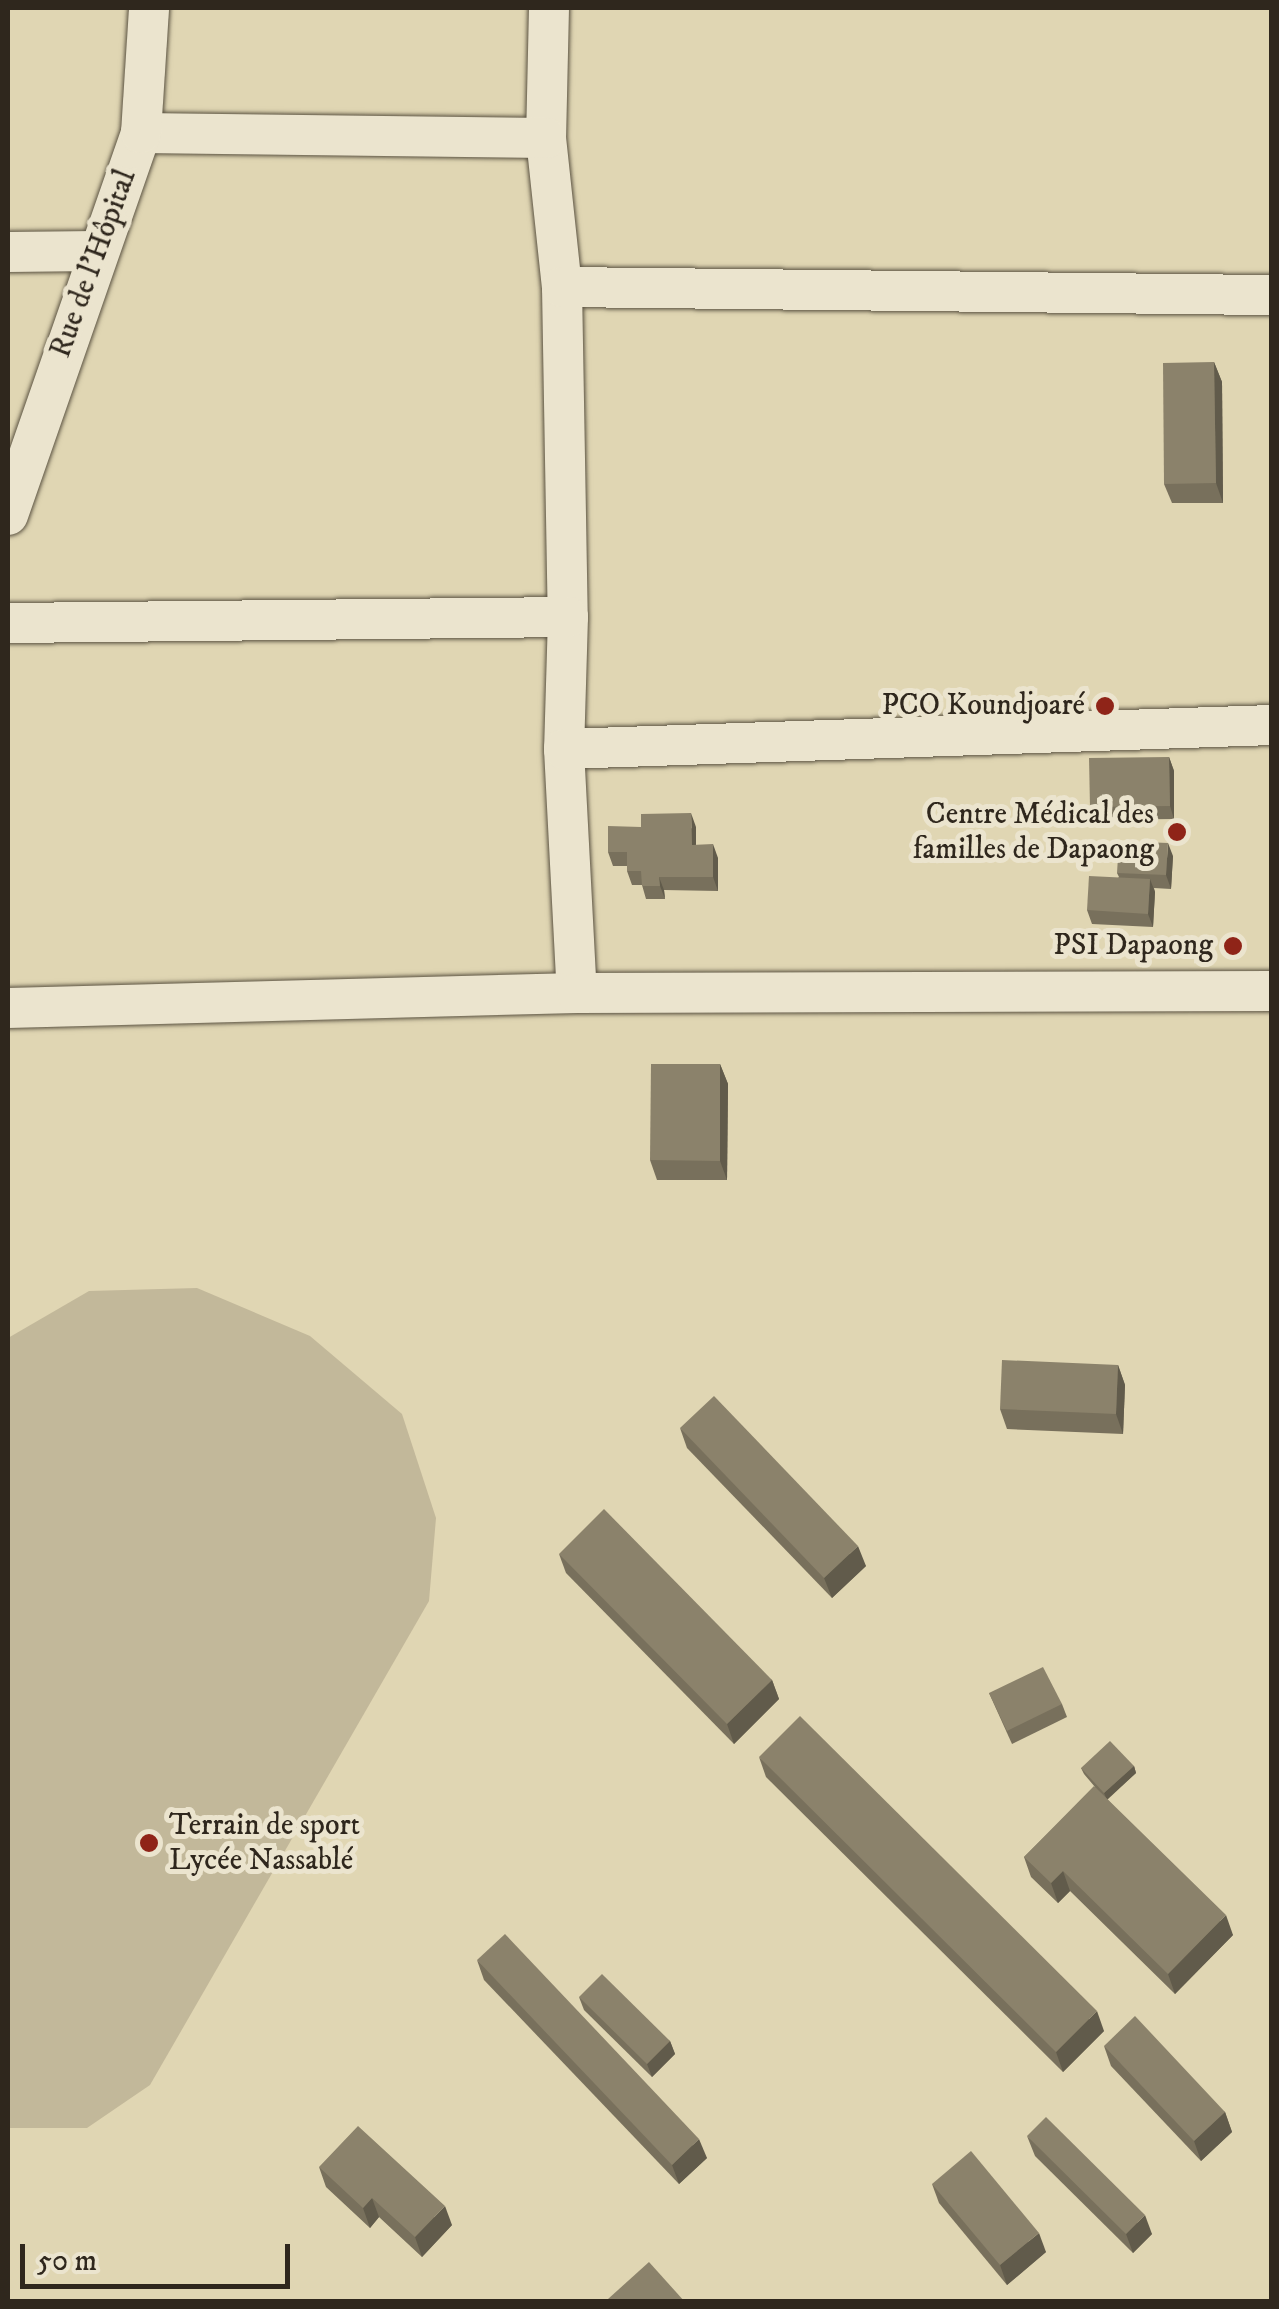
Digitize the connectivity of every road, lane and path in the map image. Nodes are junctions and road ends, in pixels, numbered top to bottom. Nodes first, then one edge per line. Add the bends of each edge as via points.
1 (149, 8) edge
2 (549, 8) edge
3 (141, 133) junction
4 (546, 138) junction
5 (96, 251) junction
6 (8, 252) edge
7 (562, 286) junction
8 (1272, 294) edge
9 (8, 515) edge
10 (568, 617) junction
11 (8, 623) edge
12 (1272, 725) edge
13 (564, 749) junction
14 (1272, 991) edge
15 (577, 993) junction
16 (8, 1008) edge

1 - 3 street, Rue de l'Hôpital
2 - 4 street
3 - 4 street
3 - 5 street, Rue de l'Hôpital
4 - 7 street
5 - 6 street
5 - 9 street, Rue de l'Hôpital
7 - 8 street
7 - 10 street
10 - 11 street
10 - 13 street
12 - 13 street
13 - 15 street
14 - 15 street
15 - 16 street

